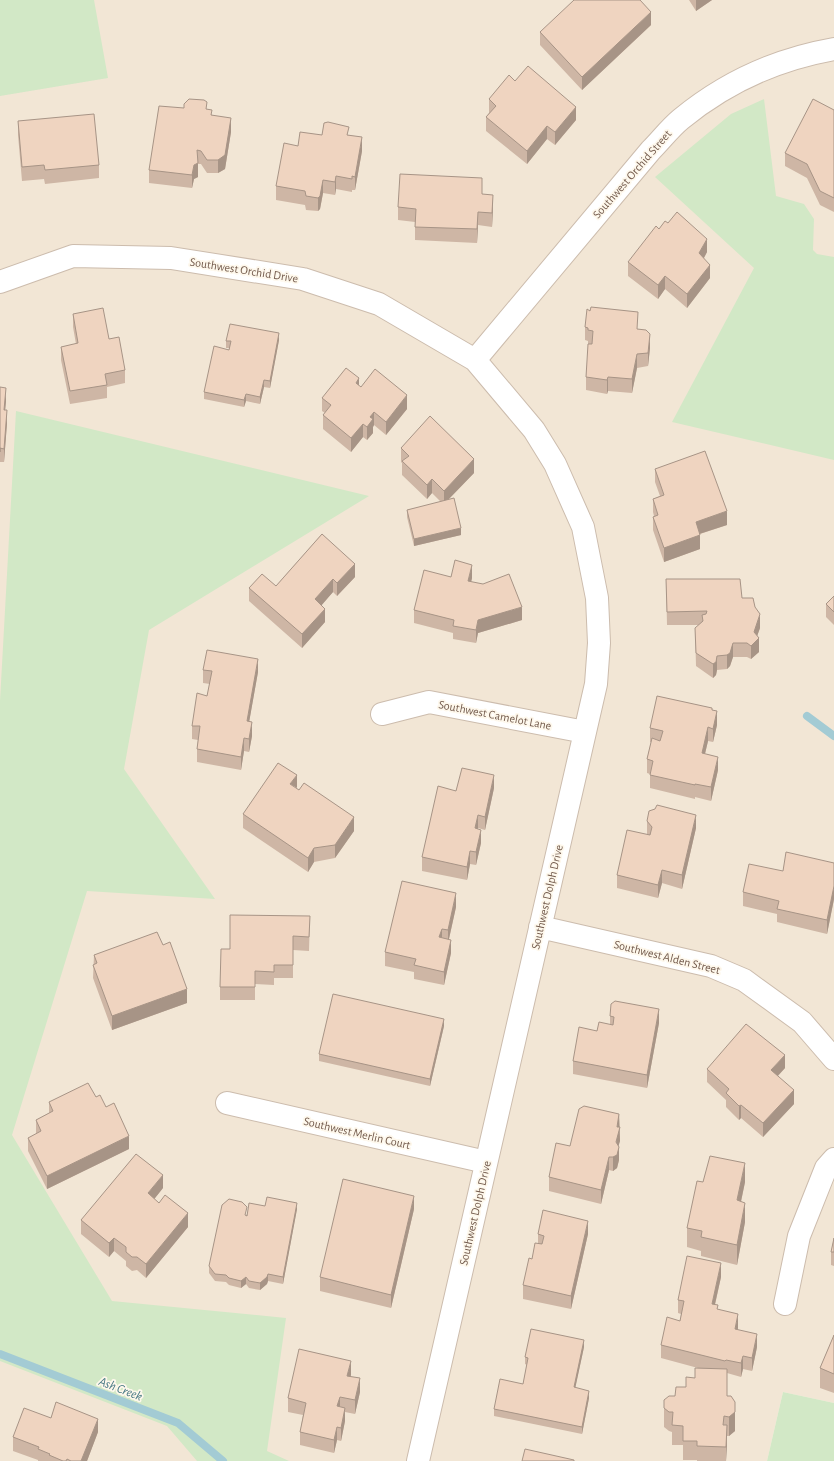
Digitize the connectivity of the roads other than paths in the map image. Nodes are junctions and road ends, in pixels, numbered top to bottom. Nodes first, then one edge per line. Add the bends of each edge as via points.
1 (834, 49) edge
2 (0, 282) edge
3 (475, 360) junction
4 (382, 714) dead end
5 (586, 732) junction
6 (540, 927) junction
7 (834, 1059) edge
8 (227, 1104) dead end
9 (834, 1159) edge
10 (486, 1162) junction
11 (785, 1304) dead end
12 (418, 1461) edge

1 - 3 street, Southwest Orchid Street via 808,53 749,75 712,95 680,120 651,150
2 - 3 street, Southwest Orchid Drive via 73,256 171,258 296,278 379,304
3 - 5 street, Southwest Dolph Drive via 534,430 555,464 583,527 597,598 599,644 596,684
4 - 5 street, Southwest Camelot Lane via 429,702
5 - 6 street, Southwest Dolph Drive
6 - 7 street, Southwest Alden Street via 711,966 744,980 802,1022
6 - 10 street, Southwest Dolph Drive
8 - 10 street, Southwest Merlin Court
9 - 11 street via 826,1168 799,1236
10 - 12 street, Southwest Dolph Drive

